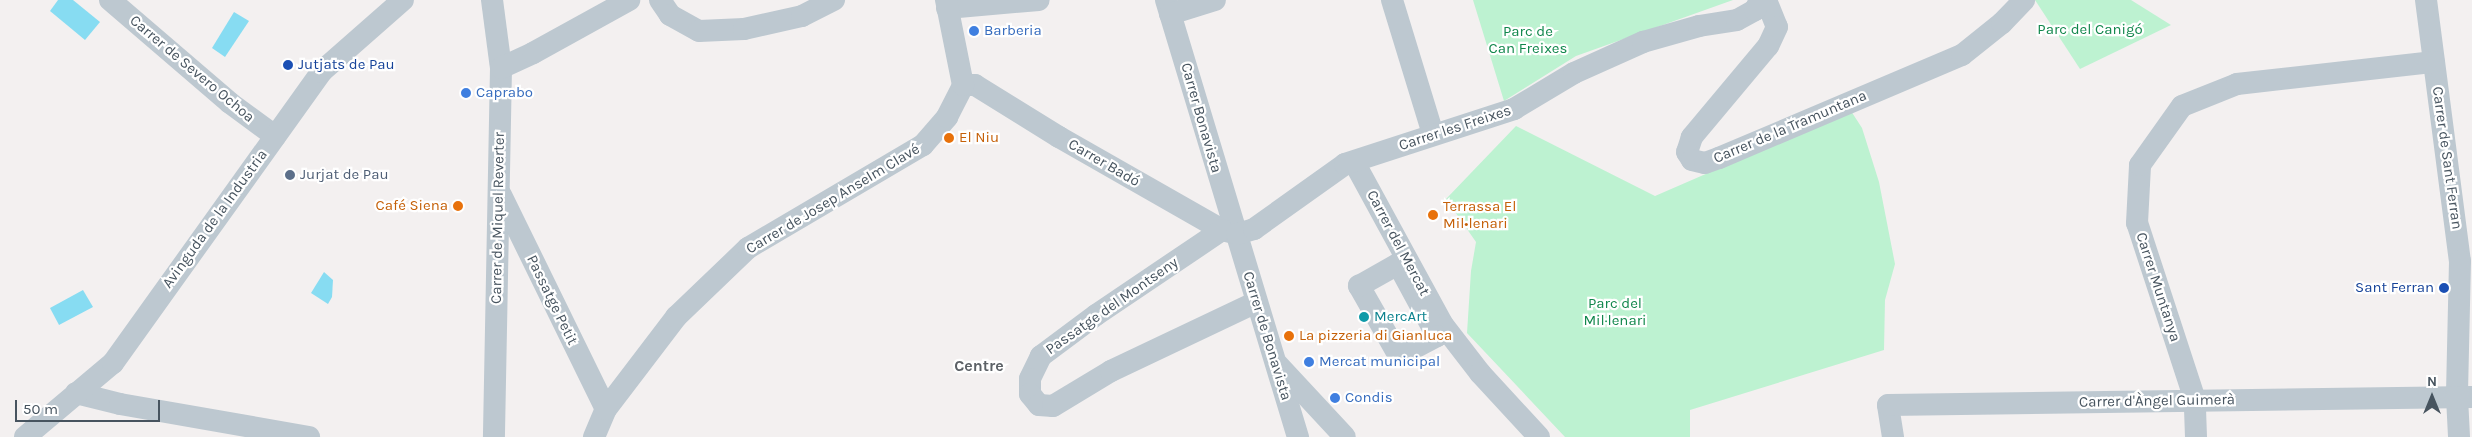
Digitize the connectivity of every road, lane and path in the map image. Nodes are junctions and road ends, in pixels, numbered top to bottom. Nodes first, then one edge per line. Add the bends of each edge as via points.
1 (110, 0) edge
2 (403, 0) edge
3 (492, 0) edge
4 (628, 0) edge
5 (660, 0) edge
6 (834, 0) edge
7 (1039, 0) edge
8 (1215, 0) edge
9 (1392, 0) edge
10 (1760, 0) edge
11 (1766, 0) edge
12 (2024, 0) edge
13 (2426, 0) edge
14 (946, 4) edge
15 (1168, 7) edge
16 (2434, 62) junction
17 (501, 68) junction
18 (965, 90) junction
19 (1433, 134) junction
20 (275, 136) junction
21 (1354, 162) junction
22 (499, 190) junction
23 (1229, 232) junction
24 (1256, 302) junction
25 (1274, 360) junction
26 (76, 393) junction
27 (2465, 397) edge
28 (2195, 400) junction
29 (606, 409) junction
30 (49, 428) edge
31 (25, 437) edge
32 (309, 437) edge
33 (494, 437) edge
34 (594, 437) edge
35 (1298, 437) edge
36 (1345, 437) edge
37 (1539, 437) edge
38 (1893, 437) edge
39 (2196, 437) edge
40 (2459, 437) edge

1 - 20 street, Carrer de Severo Ochoa via 230,103
2 - 20 street, Avinguda de la Industria via 320,72
3 - 17 street, Carrer de Miquel Reverter
4 - 17 street
5 - 6 street via 670,15 699,31 744,28 802,16
7 - 14 street
8 - 15 street
9 - 19 street
10 - 19 street, Carrer les Freixes via 1755,10 1737,20 1699,26 1643,42 1574,73 1514,109
11 - 12 street, Carrer de la Tramuntana via 1777,27 1768,46 1692,137 1688,152 1692,160 1705,163 1718,158 1962,55 2002,23
13 - 16 street, Carrer de Sant Ferran
14 - 18 street
15 - 23 street, Carrer Bonavista via 1227,208
16 - 27 street, Carrer de Sant Ferran via 2460,260
16 - 28 street, Carrer Muntanya via 2237,84 2182,106 2140,165 2137,223
17 - 22 street, Carrer de Miquel Reverter
18 - 23 street, Carrer Badó via 1059,137
18 - 29 street, Carrer de Josep Anselm Clavé via 923,145 748,248 676,317
19 - 21 street, Carrer les Freixes
20 - 26 street, Avinguda de la Industria via 113,363
21 - 23 street, Carrer les Freixes via 1345,164 1254,229
21 - 37 street, Carrer del Mercat via 1443,326 1480,373
22 - 29 street, Passatge Petit
22 - 33 street, Carrer de Miquel Reverter
23 - 24 street, Carrer de Bonavista
23 - 24 street, Passatge del Montseny via 1096,315 1041,356 1030,379 1030,394 1038,405 1053,406 1110,371
24 - 25 street, Carrer de Bonavista
25 - 35 street, Carrer de Bonavista
25 - 36 street
26 - 30 street, Avinguda de la Industria
26 - 32 street via 120,404
27 - 28 street, Carrer d'Àngel Guimerà
27 - 40 street, Carrer de Sant Ferran
28 - 38 street, Carrer d'Àngel Guimerà via 1888,405
28 - 39 street, Carrer Muntanya
29 - 34 street, Carrer de Josep Anselm Clavé
30 - 31 street, Avinguda de la Industria

